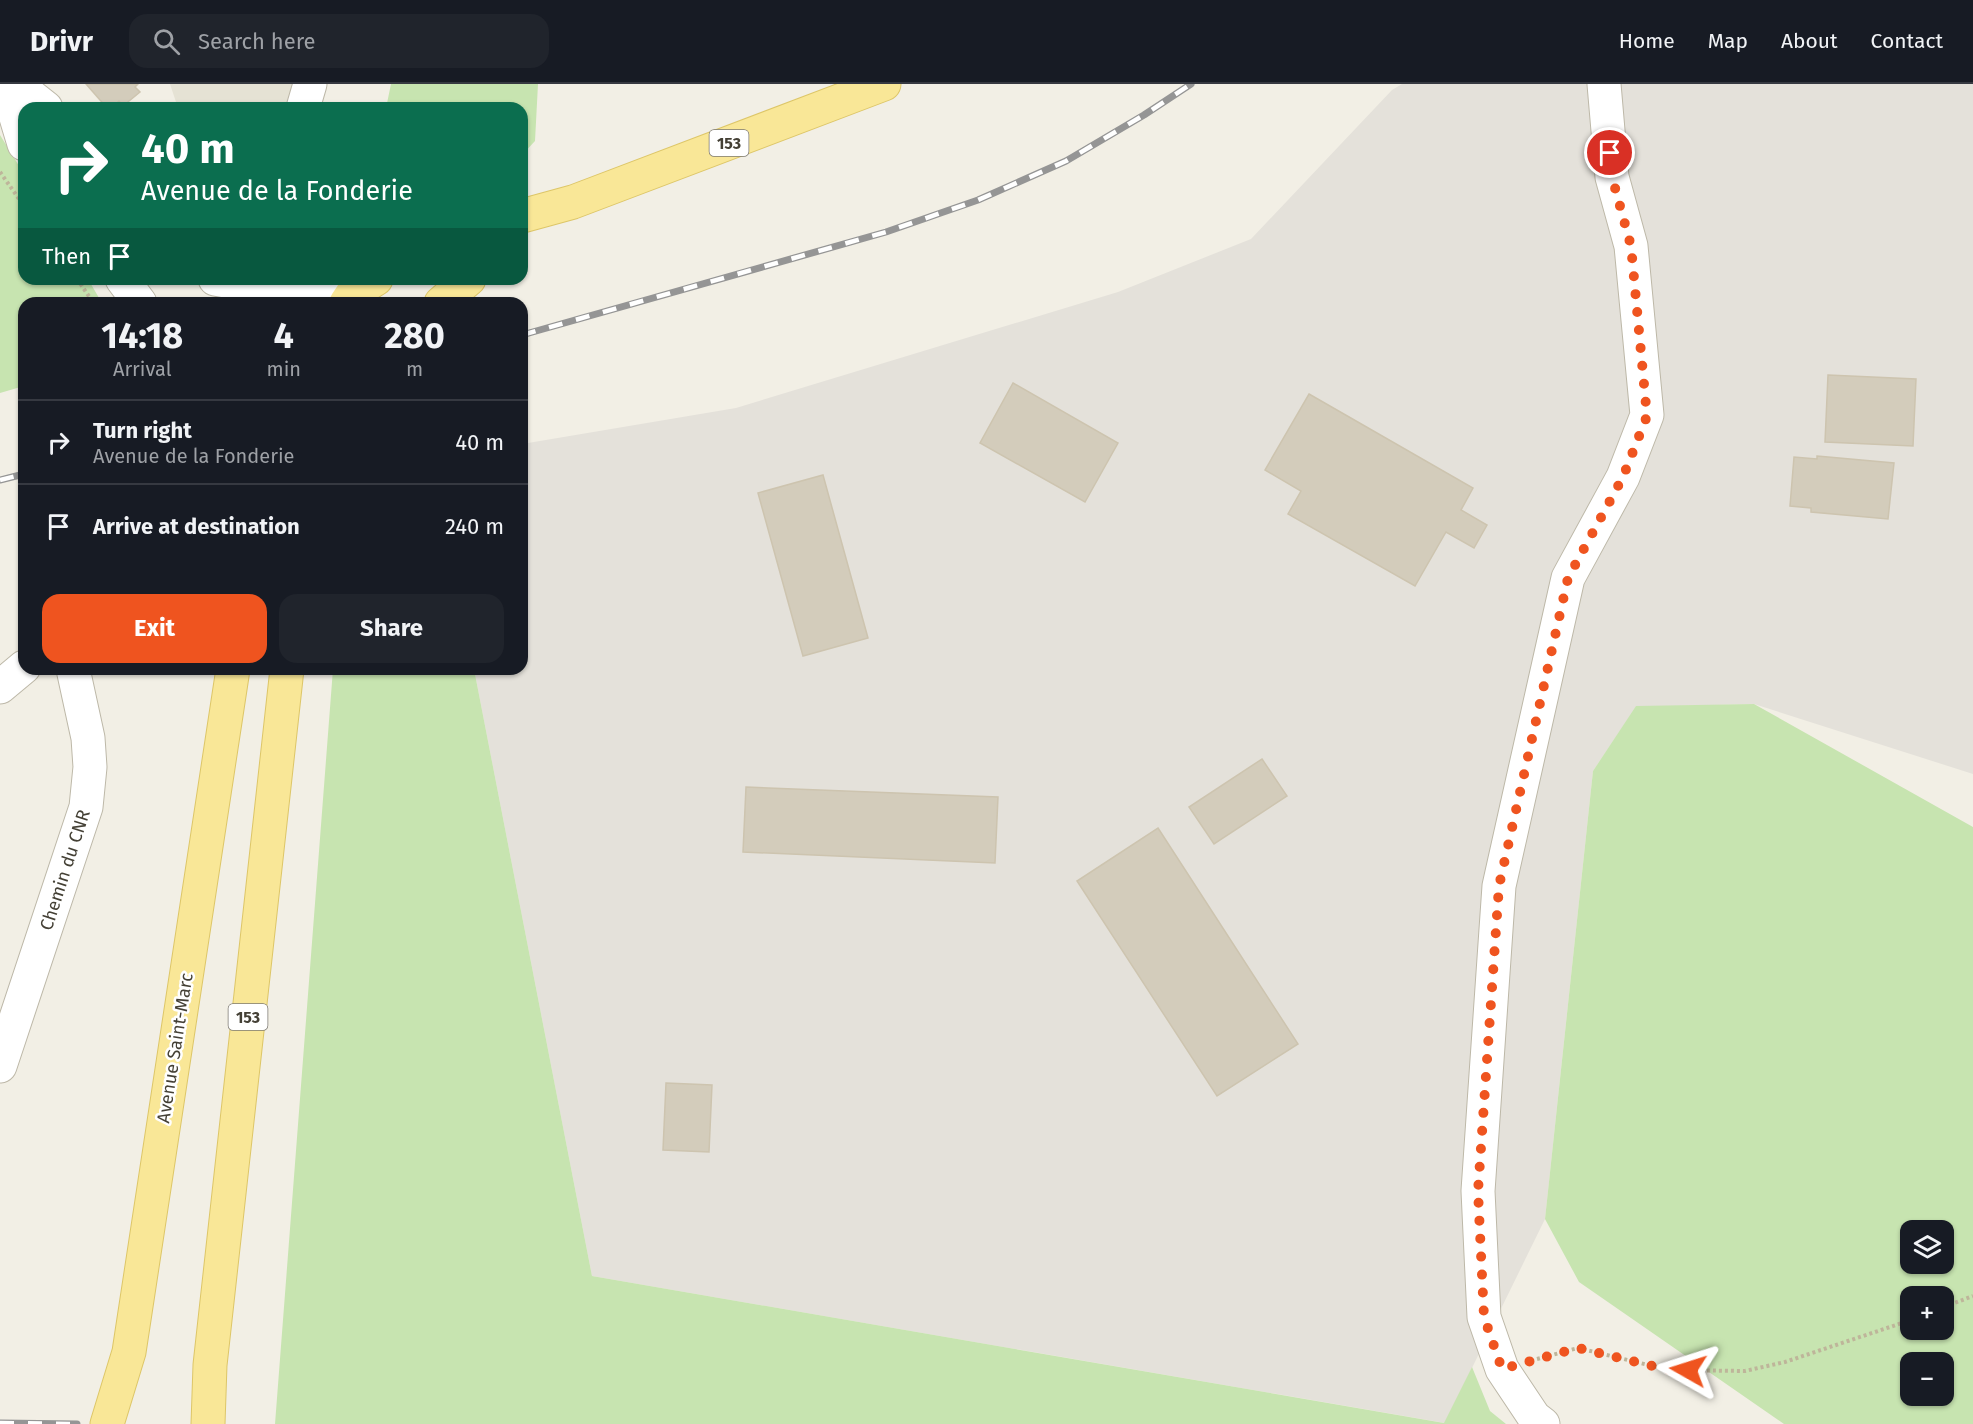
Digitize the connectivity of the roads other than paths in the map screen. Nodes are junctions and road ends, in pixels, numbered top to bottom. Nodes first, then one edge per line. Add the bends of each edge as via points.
1 (6, 84) edge
2 (16, 84) edge
3 (310, 84) edge
4 (884, 84) edge
5 (1604, 84) edge
6 (38, 102) edge
7 (305, 102) edge
8 (18, 124) edge
9 (573, 202) junction
10 (528, 214) edge
11 (528, 234) edge
12 (247, 285) edge
13 (462, 285) edge
14 (279, 291) edge
15 (358, 292) edge
16 (448, 297) edge
17 (18, 673) edge
18 (74, 675) edge
19 (232, 675) edge
20 (286, 675) edge
21 (0, 687) edge
22 (0, 1066) edge
23 (107, 1424) edge
24 (208, 1424) edge
25 (1543, 1424) edge

1 - 8 street
2 - 6 street
3 - 7 street
4 - 9 main road, 153
5 - 25 street via 1612,177 1631,246 1647,416 1623,477 1568,578 1499,886 1478,1191 1484,1317 1502,1369 1534,1417
9 - 10 main road, 153
9 - 11 main road, 153
12 - 14 street
13 - 16 main road
14 - 15 street
17 - 21 street
18 - 22 street, Chemin du CNR via 88,738 86,807
19 - 23 main road, Avenue Saint-Marc via 129,1352
20 - 24 main road, 153 via 210,1365

